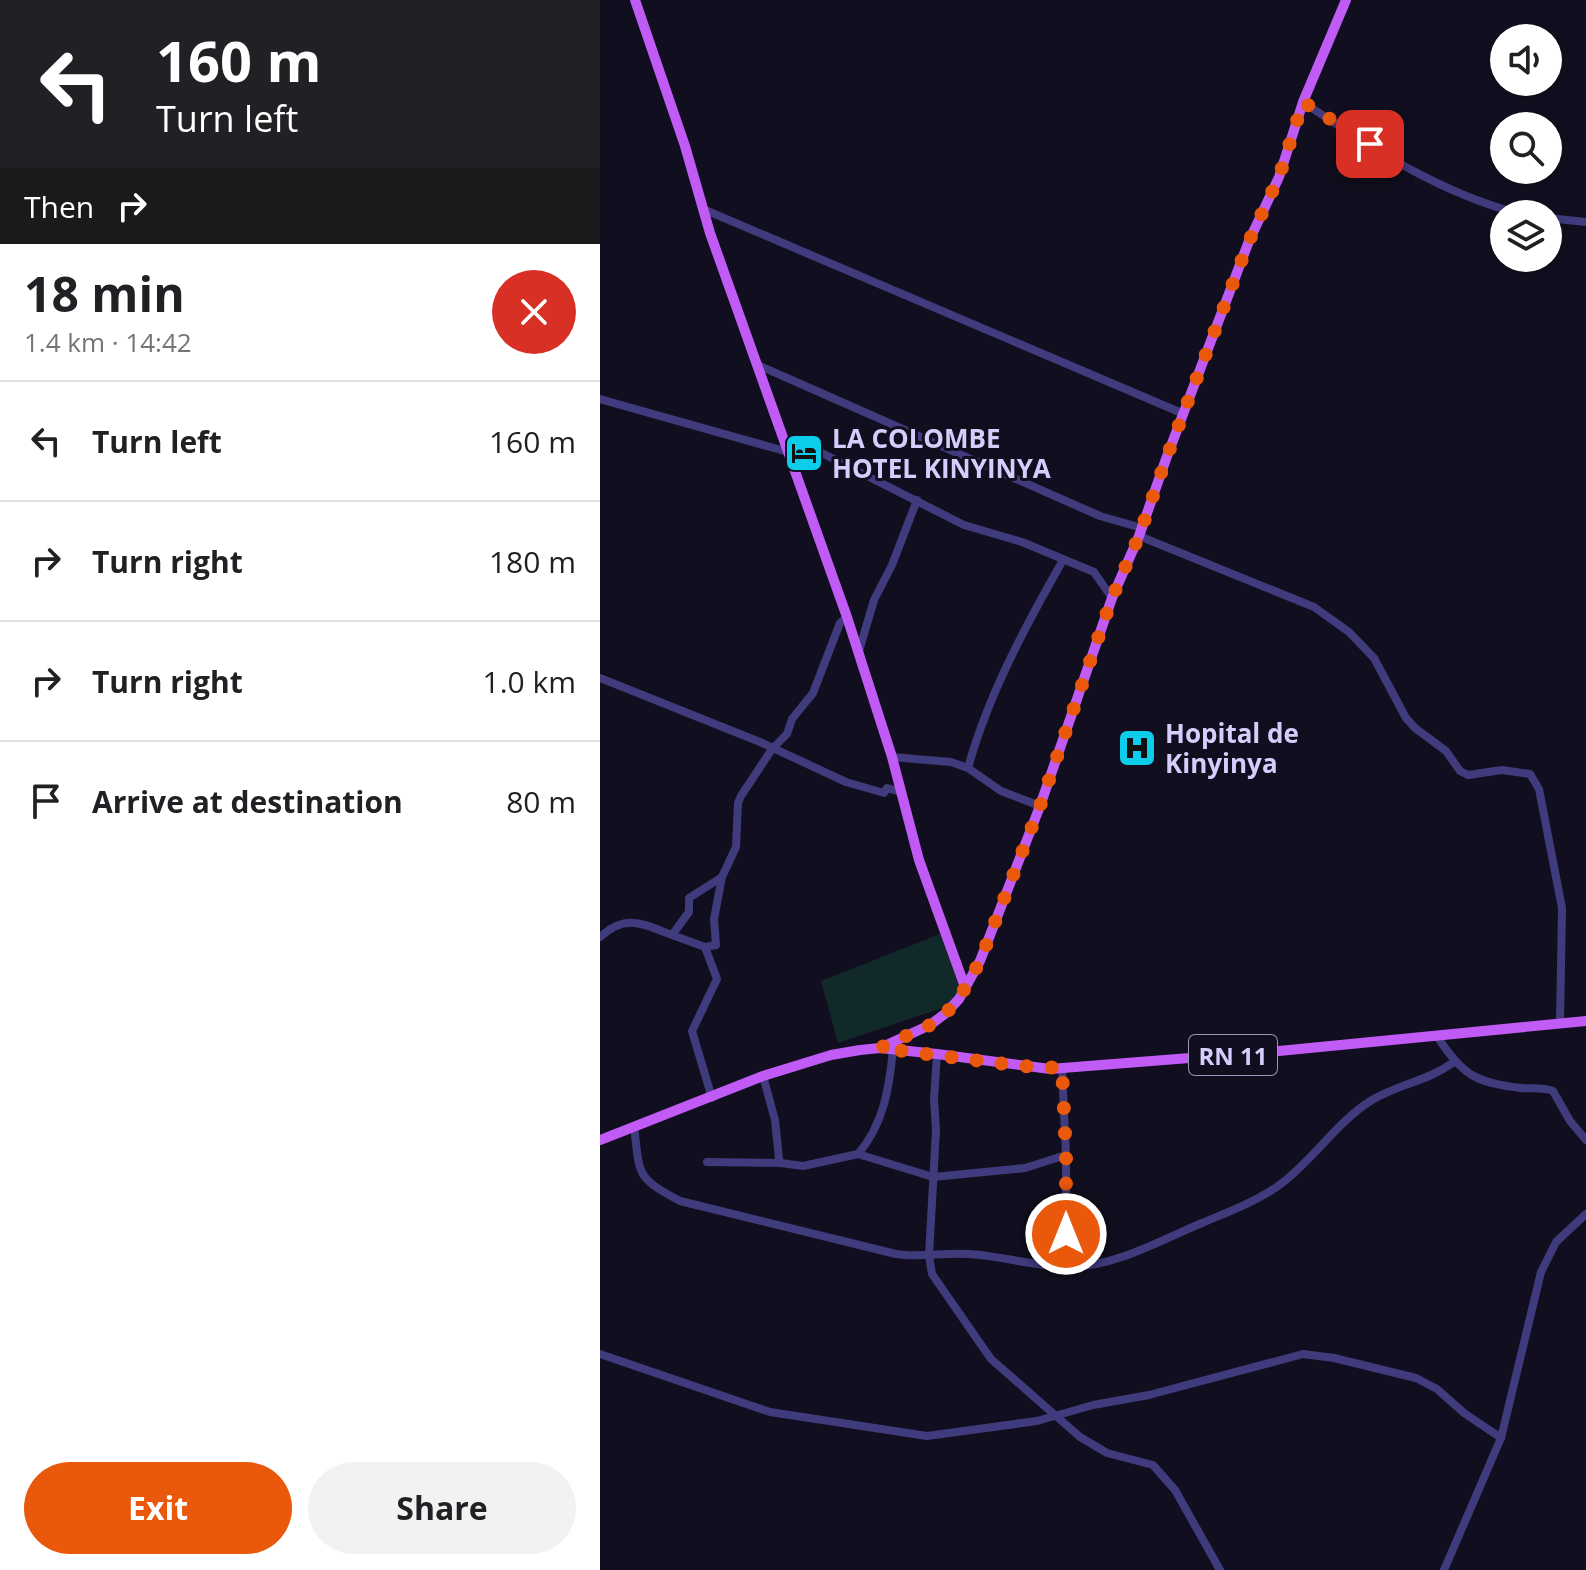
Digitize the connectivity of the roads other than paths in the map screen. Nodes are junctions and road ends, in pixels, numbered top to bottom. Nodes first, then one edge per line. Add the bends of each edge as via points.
1 (635, 0) edge
2 (1346, 0) edge
3 (1303, 102) junction
4 (1490, 206) edge
5 (703, 209) junction
6 (1562, 219) edge
7 (1586, 222) edge
8 (758, 365) junction
9 (600, 399) edge
10 (1184, 414) junction
11 (789, 456) junction
12 (917, 500) junction
13 (1141, 532) junction
14 (1063, 560) junction
15 (1112, 598) junction
16 (847, 617) junction
17 (859, 651) junction
18 (600, 678) edge
19 (772, 749) junction
20 (892, 757) junction
21 (968, 768) junction
22 (901, 792) junction
23 (1040, 806) junction
24 (722, 877) junction
25 (672, 935) junction
26 (600, 937) edge
27 (705, 947) junction
28 (965, 987) junction
29 (1586, 1021) edge
30 (1560, 1024) junction
31 (1437, 1036) junction
32 (880, 1048) junction
33 (893, 1050) junction
34 (937, 1054) junction
35 (1454, 1062) junction
36 (1062, 1068) junction
37 (763, 1076) junction
38 (712, 1098) junction
39 (634, 1126) junction
40 (600, 1140) edge
41 (1586, 1140) edge
42 (858, 1154) junction
43 (1066, 1155) junction
44 (707, 1162) dead end
45 (781, 1163) junction
46 (933, 1177) junction
47 (1586, 1214) edge
48 (929, 1256) junction
49 (1073, 1267) junction
50 (600, 1354) edge
51 (1053, 1416) junction
52 (1501, 1438) junction
53 (1220, 1570) edge
54 (1444, 1570) edge

1 - 5 main road
2 - 3 main road
3 - 4 street via 1421,177
3 - 10 main road via 1279,177 1249,241
5 - 8 main road
5 - 10 street
6 - 7 street
8 - 11 main road
8 - 13 street
9 - 11 street
10 - 13 main road
11 - 12 street via 806,446
11 - 16 main road
12 - 14 street via 964,525
12 - 17 street via 874,600
13 - 15 main road
13 - 30 street via 1314,607 1349,632 1374,658 1406,718 1446,751 1460,771 1530,774 1539,789 1562,908
14 - 15 street via 1094,572
14 - 21 street via 995,692
15 - 23 main road
16 - 17 main road
16 - 19 street via 813,693
17 - 20 main road
18 - 19 street
19 - 22 street via 863,788 884,793 892,787
19 - 24 street via 741,796 736,847
20 - 21 street
20 - 22 main road
21 - 23 street via 1001,791
22 - 28 main road via 919,860
23 - 28 main road
24 - 25 street via 689,898 689,912
24 - 27 street via 714,919 716,945
25 - 26 street via 629,922
25 - 27 street
27 - 38 street via 717,979 692,1031
28 - 32 main road via 953,1007 930,1025
29 - 30 main road, RN 11
30 - 31 main road, RN 11
31 - 35 street
31 - 36 main road, RN 11
32 - 33 main road, RN 11
32 - 37 main road, RN 11 via 831,1055
33 - 34 main road, RN 11
33 - 42 street via 882,1111
34 - 36 main road, RN 11
34 - 46 street
35 - 41 street via 1486,1082 1553,1091
35 - 49 street via 1436,1075 1370,1101 1278,1186 1249,1202 1143,1249
36 - 43 street
37 - 38 main road, RN 11
37 - 45 street
38 - 39 main road, RN 11
39 - 40 main road, RN 11
39 - 48 street via 642,1176 680,1201 896,1254
42 - 45 street via 803,1166
42 - 46 street
43 - 46 street via 1025,1168
43 - 49 street via 1066,1234
44 - 45 street
46 - 48 street
47 - 52 street via 1556,1242 1541,1272
48 - 49 street via 988,1255
48 - 51 street via 932,1274 991,1359
50 - 51 street via 770,1412 927,1436
51 - 52 street via 1303,1354 1416,1378
51 - 53 street via 1107,1453 1153,1465 1175,1490
52 - 54 street

